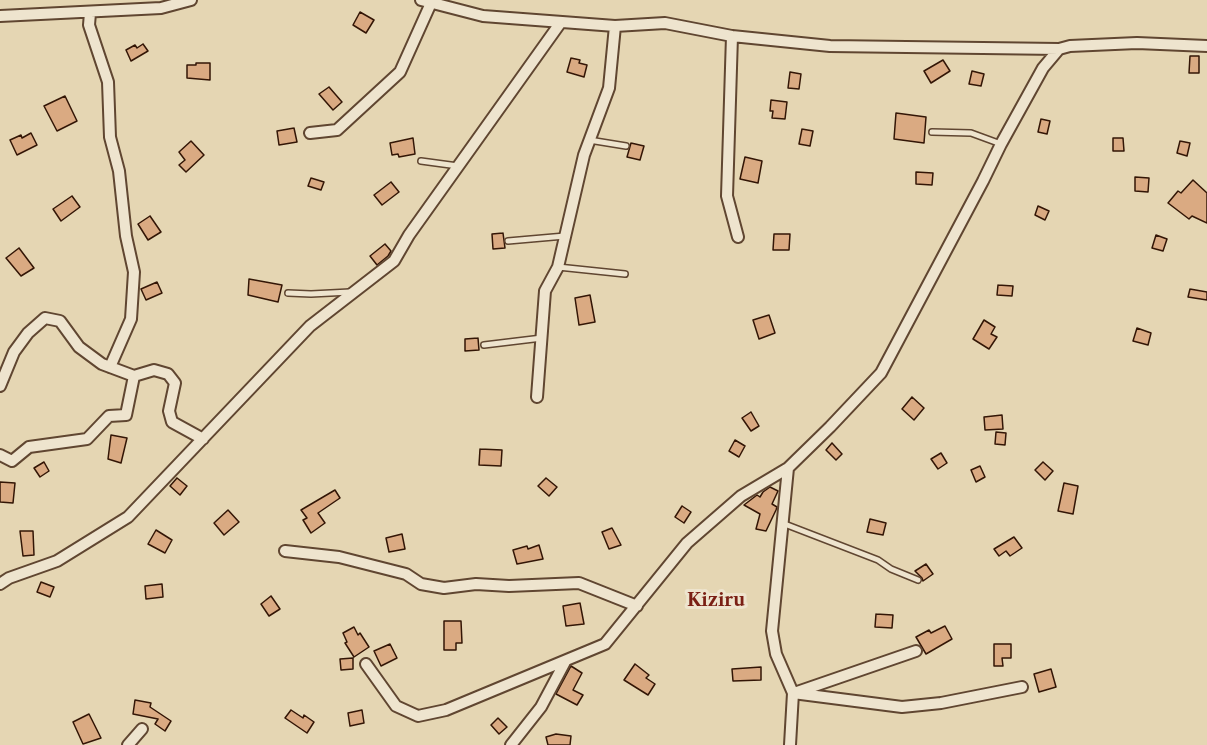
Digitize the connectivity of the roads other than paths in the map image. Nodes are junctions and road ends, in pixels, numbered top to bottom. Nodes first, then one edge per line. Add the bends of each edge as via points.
1 (191, 0) edge
2 (426, 1) edge
3 (90, 13) junction
4 (0, 16) edge
5 (561, 22) junction
6 (615, 26) junction
7 (732, 36) junction
8 (1207, 46) edge
9 (1059, 49) junction
10 (932, 132) dead end
11 (310, 133) dead end
12 (589, 140) junction
13 (1000, 144) junction
14 (626, 146) dead end
15 (421, 161) dead end
16 (458, 166) junction
17 (565, 236) junction
18 (738, 237) dead end
19 (508, 241) dead end
20 (558, 267) junction
21 (624, 274) dead end
22 (355, 292) junction
23 (288, 293) dead end
24 (542, 339) junction
25 (484, 345) dead end
26 (110, 367) junction
27 (134, 376) junction
28 (0, 386) edge
29 (537, 397) dead end
30 (203, 439) junction
31 (0, 455) edge
32 (788, 468) junction
33 (782, 523) junction
34 (285, 551) dead end
35 (918, 580) dead end
36 (0, 584) edge
37 (637, 606) junction
38 (916, 651) dead end
39 (565, 662) junction
40 (366, 664) dead end
41 (1022, 687) dead end
42 (793, 693) junction
43 (142, 729) dead end
44 (128, 745) edge
45 (511, 745) edge
46 (790, 745) edge

1 - 3 street via 161,8
2 - 5 street via 483,16
2 - 11 street via 400,72 337,130
3 - 4 street
3 - 26 street via 89,26 108,82 110,137 134,272 130,319
5 - 6 street
5 - 16 street
6 - 7 street via 665,23
6 - 12 street via 609,88
7 - 9 street via 830,46
7 - 18 street via 727,196
8 - 9 street via 1137,43
9 - 13 street via 1043,68
10 - 13 lane via 971,134
12 - 14 lane
12 - 17 street
13 - 32 street via 881,373
15 - 16 lane
16 - 22 street via 394,261
17 - 19 lane
17 - 20 street
20 - 21 lane
20 - 24 street via 545,291
22 - 23 lane
22 - 30 street via 310,326
24 - 25 lane
24 - 29 street
26 - 27 street
26 - 28 street via 79,347 60,321 45,318 14,352
27 - 30 street via 154,370 168,374 175,383 169,411 172,422
27 - 31 street via 126,415 109,416 87,439 29,447 12,461
30 - 36 street via 128,517 57,561
32 - 33 street
32 - 37 street via 741,496 687,543
33 - 35 lane via 879,560
33 - 42 street via 772,631 776,654
34 - 37 street via 339,557 444,588 579,583
37 - 39 street via 605,644
38 - 42 street
39 - 40 street via 446,710 418,716 396,706
39 - 45 street via 541,707
41 - 42 street via 902,708
42 - 46 street
43 - 44 street

